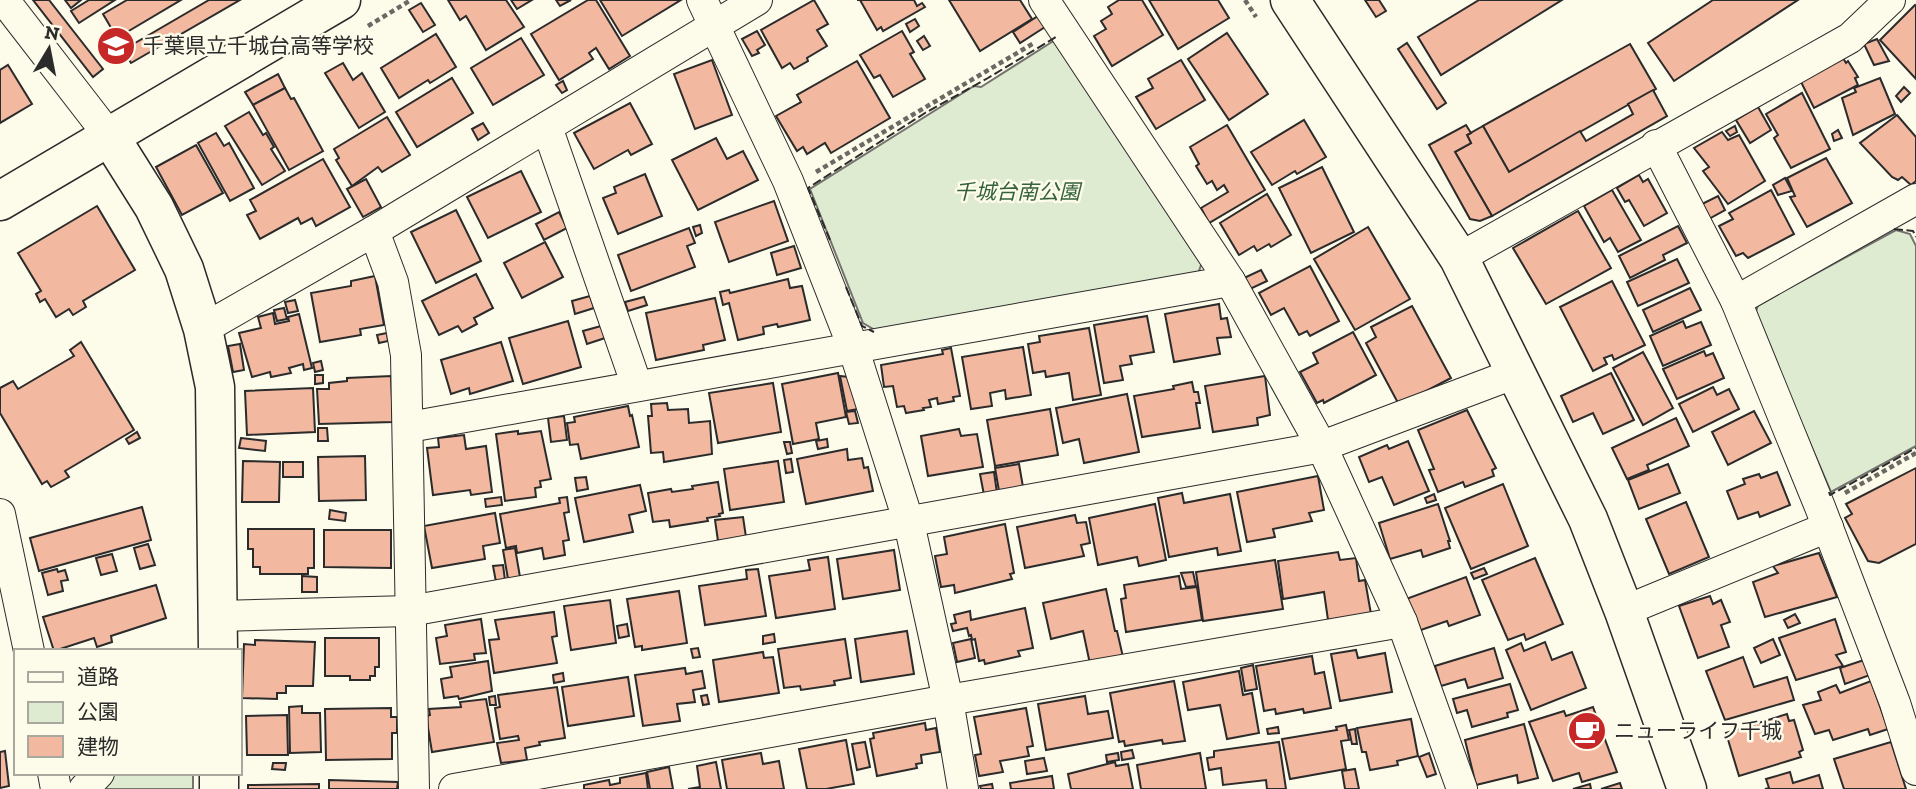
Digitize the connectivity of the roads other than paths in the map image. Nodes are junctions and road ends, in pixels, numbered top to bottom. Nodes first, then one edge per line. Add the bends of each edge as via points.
1 (4, 0) edge
2 (341, 0) edge
3 (757, 0) edge
4 (1044, 0) edge
5 (1290, 0) edge
6 (1890, 0) edge
7 (708, 13) edge
8 (547, 127) junction
9 (110, 137) junction
10 (1656, 145) junction
11 (0, 201) edge
12 (1915, 203) edge
13 (374, 231) junction
14 (1459, 258) junction
15 (1230, 282) junction
16 (1737, 302) junction
17 (203, 329) junction
18 (853, 347) junction
19 (1516, 373) junction
20 (637, 386) junction
21 (409, 427) junction
22 (1322, 447) junction
23 (0, 513) edge
24 (1824, 517) junction
25 (909, 523) junction
26 (410, 611) junction
27 (1624, 611) junction
28 (1402, 622) junction
29 (218, 633) edge
30 (29, 649) edge
31 (1905, 698) edge
32 (948, 700) junction
33 (1916, 770) edge
34 (97, 775) edge
35 (84, 789) edge
36 (414, 789) edge
37 (454, 789) edge
38 (963, 789) edge
39 (1460, 789) edge
40 (1687, 789) edge

1 - 9 street
2 - 9 street
3 - 7 street
4 - 15 street
5 - 14 street
6 - 10 street via 1850,37
7 - 8 street
7 - 18 street via 791,187
8 - 13 street
8 - 20 street
9 - 11 street
9 - 17 street via 154,206 184,270
10 - 14 street
10 - 16 street
12 - 16 street
13 - 17 street
13 - 21 street via 393,282 407,355
14 - 19 street
15 - 18 street
15 - 22 street
16 - 24 street
17 - 29 street via 215,387
18 - 20 street
18 - 25 street
19 - 22 street
19 - 27 street via 1588,519
20 - 21 street
21 - 26 street
22 - 25 street
22 - 28 street
23 - 30 street
24 - 27 street
24 - 31 street
25 - 26 street
25 - 32 street
26 - 29 street
26 - 36 street
27 - 40 street
28 - 32 street
28 - 39 street
31 - 33 street
32 - 37 street
32 - 38 street
34 - 35 street

